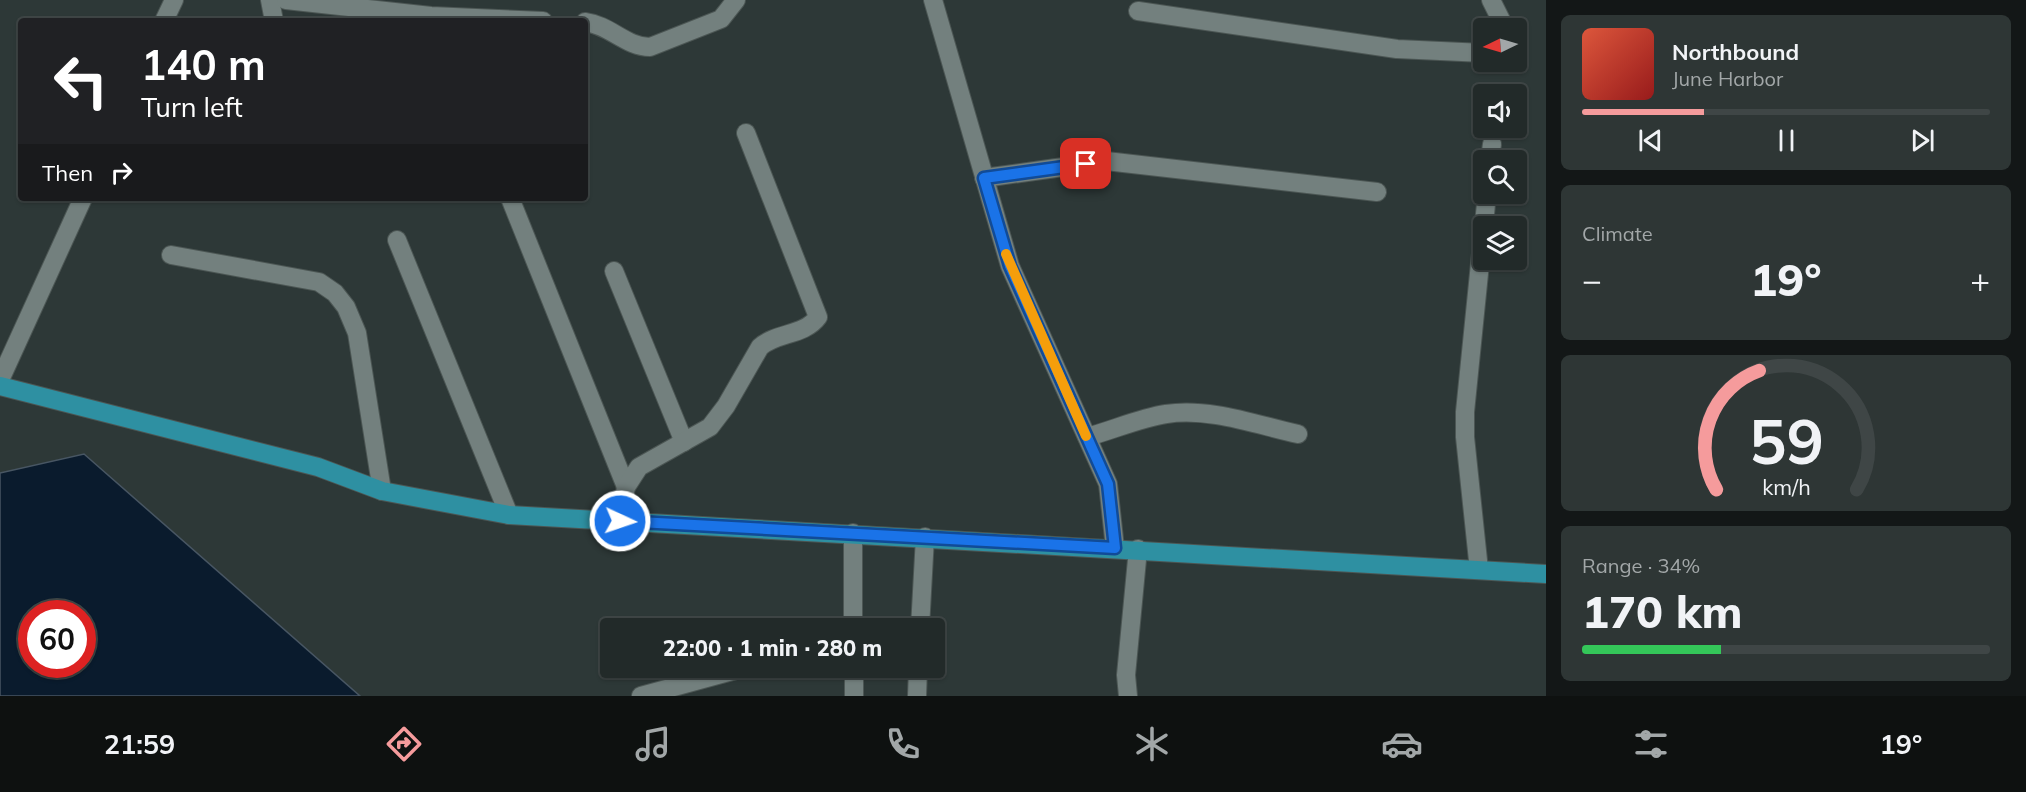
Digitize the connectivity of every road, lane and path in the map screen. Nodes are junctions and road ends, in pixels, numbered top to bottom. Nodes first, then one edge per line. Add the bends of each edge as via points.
1 (174, 0) edge
2 (270, 0) edge
3 (286, 0) edge
4 (736, 0) edge
5 (933, 0) edge
6 (1491, 0) edge
7 (1138, 11) dead end
8 (165, 18) edge
9 (273, 18) edge
10 (476, 18) edge
11 (1500, 18) edge
12 (588, 23) edge
13 (1473, 52) edge
14 (746, 133) dead end
15 (984, 178) junction
16 (1377, 192) dead end
17 (81, 201) edge
18 (511, 201) edge
19 (1486, 204) edge
20 (397, 240) dead end
21 (171, 255) dead end
22 (614, 271) dead end
23 (0, 380) edge
24 (0, 386) edge
25 (1298, 434) dead end
26 (1087, 437) junction
27 (684, 442) junction
28 (626, 487) junction
29 (382, 491) junction
30 (509, 515) junction
31 (620, 521) junction
32 (853, 533) junction
33 (925, 537) junction
34 (1115, 548) junction
35 (1138, 549) junction
36 (1479, 570) junction
37 (1546, 574) edge
38 (853, 618) edge
39 (921, 618) edge
40 (707, 678) edge
41 (854, 678) edge
42 (918, 678) edge
43 (641, 696) edge
44 (854, 696) edge
45 (917, 696) edge
46 (1128, 696) edge

1 - 8 street
2 - 9 street
3 - 10 street
4 - 12 street via 721,19 650,47 639,47 602,25
5 - 15 street
6 - 11 street
7 - 13 street via 1397,49
14 - 27 street via 818,317 802,330 768,340 760,347 718,418
15 - 16 street via 1106,161
15 - 26 street via 1010,266
17 - 23 street
18 - 28 street
19 - 36 street via 1465,412
20 - 30 street
21 - 29 street via 319,282 335,293 357,333
22 - 27 street
24 - 29 main road via 318,467
25 - 26 street via 1189,413 1167,414
26 - 34 street via 1108,484
27 - 28 street via 639,467
28 - 31 street
29 - 30 main road
30 - 31 main road
31 - 32 main road
32 - 33 main road
32 - 38 street
33 - 34 main road
33 - 39 street
34 - 35 main road
35 - 36 main road
35 - 46 street via 1126,675
36 - 37 main road
40 - 43 street
41 - 44 street
42 - 45 street

